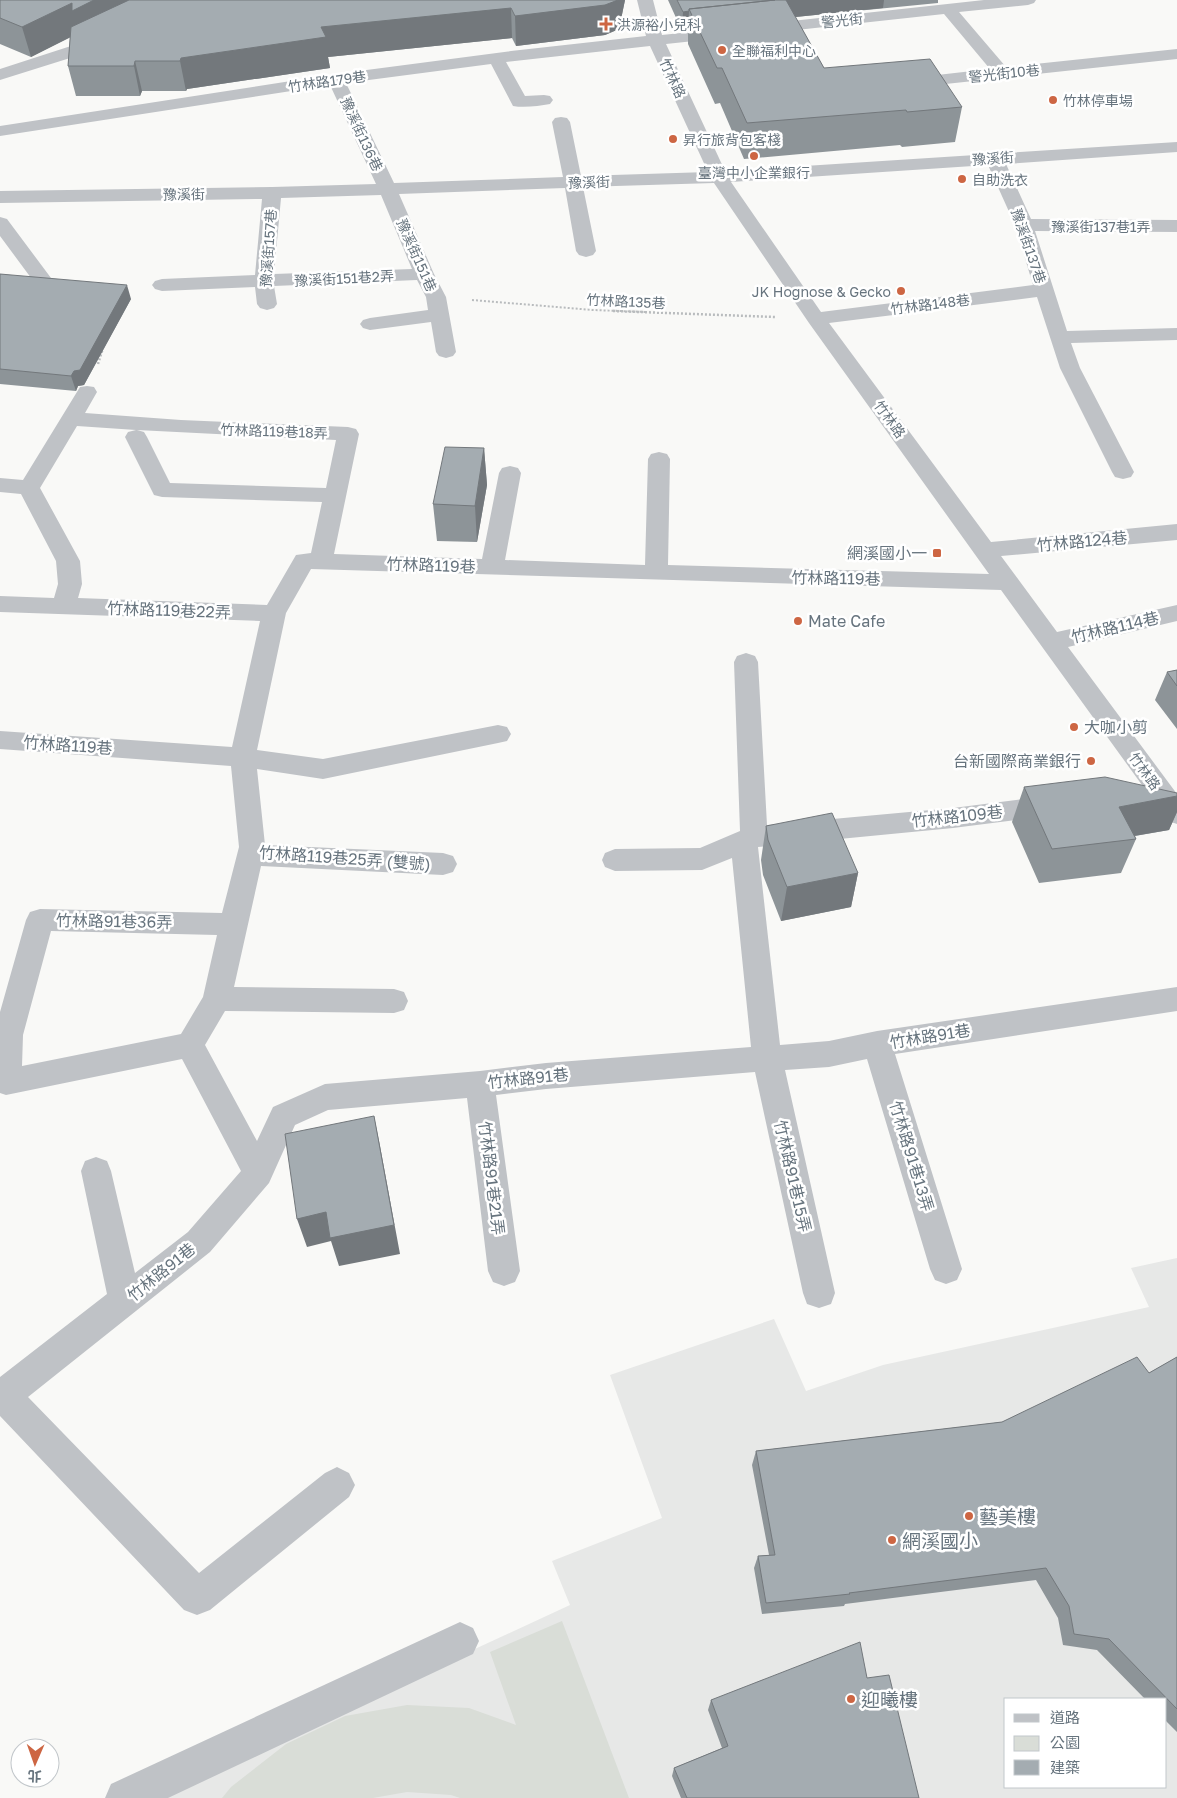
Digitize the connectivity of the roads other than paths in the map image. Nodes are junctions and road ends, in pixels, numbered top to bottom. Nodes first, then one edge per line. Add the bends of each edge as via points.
1 (645, 0) edge
2 (1028, 0) edge
3 (948, 9) junction
4 (119, 29) edge
5 (655, 39) junction
6 (1177, 54) edge
7 (496, 58) junction
8 (1002, 73) junction
9 (0, 76) edge
10 (336, 79) junction
11 (888, 85) edge
12 (544, 100) dead end
13 (561, 122) dead end
14 (0, 131) edge
15 (1177, 147) edge
16 (994, 158) junction
17 (719, 177) junction
18 (573, 182) junction
19 (388, 189) junction
20 (272, 193) junction
21 (0, 197) edge
22 (0, 223) edge
23 (1024, 225) junction
24 (1177, 226) edge
25 (586, 251) dead end
26 (424, 274) junction
27 (44, 282) edge
28 (264, 282) junction
29 (162, 285) dead end
30 (1044, 290) junction
31 (267, 304) dead end
32 (438, 306) junction
33 (816, 319) junction
34 (370, 324) dead end
35 (1177, 334) edge
36 (1058, 337) junction
37 (446, 352) dead end
38 (87, 392) dead end
39 (70, 418) junction
40 (136, 438) dead end
41 (659, 459) dead end
42 (1124, 472) dead end
43 (510, 473) dead end
44 (0, 485) edge
45 (29, 488) junction
46 (334, 495) junction
47 (1177, 532) edge
48 (986, 550) junction
49 (321, 561) junction
50 (492, 567) junction
51 (656, 573) junction
52 (1008, 582) junction
53 (0, 604) edge
54 (64, 606) junction
55 (274, 613) junction
56 (1177, 613) edge
57 (1052, 642) junction
58 (746, 662) dead end
59 (498, 734) dead end
60 (0, 740) edge
61 (243, 757) junction
62 (1160, 791) junction
63 (1130, 795) edge
64 (1081, 801) edge
65 (1177, 814) edge
66 (749, 839) junction
67 (252, 846) junction
68 (615, 860) dead end
69 (443, 864) dead end
70 (233, 924) junction
71 (217, 999) junction
72 (1177, 999) edge
73 (394, 1001) dead end
74 (4, 1035) edge
75 (877, 1044) junction
76 (190, 1045) junction
77 (767, 1058) junction
78 (480, 1084) junction
79 (96, 1171) dead end
80 (258, 1173) junction
81 (946, 1269) dead end
82 (504, 1271) dead end
83 (819, 1293) dead end
84 (124, 1301) junction
85 (2, 1397) edge
86 (337, 1485) dead end
87 (460, 1641) dead end
88 (125, 1798) edge

1 - 5 street, 竹林路
2 - 3 street, 警光街
3 - 5 street, 警光街
3 - 8 street
4 - 9 street via 80,49
5 - 7 street, 竹林路179巷
5 - 17 street, 竹林路
6 - 8 street, 警光街10巷
7 - 10 street, 竹林路179巷
7 - 12 street via 519,102
8 - 11 street, 警光街10巷
10 - 14 street, 竹林路179巷
10 - 19 street, 豫溪街136巷
13 - 18 street
15 - 16 street, 豫溪街
16 - 17 street, 豫溪街
16 - 23 street, 豫溪街137巷
17 - 18 street, 豫溪街
17 - 33 street, 竹林路
18 - 19 street, 豫溪街
18 - 25 street
19 - 20 street, 豫溪街
19 - 26 street, 豫溪街151巷
20 - 21 street, 豫溪街
20 - 28 street, 豫溪街157巷
22 - 27 street
23 - 24 street, 豫溪街137巷1弄
23 - 30 street, 豫溪街137巷
26 - 28 street, 豫溪街151巷2弄
26 - 32 street, 豫溪街151巷
28 - 29 street, 豫溪街151巷2弄
28 - 31 street, 豫溪街157巷
30 - 33 street, 竹林路148巷
30 - 36 street, 豫溪街137巷
32 - 34 street
32 - 37 street, 豫溪街151巷
33 - 48 street, 竹林路
35 - 36 street
36 - 42 street, 豫溪街137巷 via 1070,368
38 - 39 street
39 - 45 street
39 - 46 street, 竹林路119巷18弄 via 181,427 348,434
40 - 46 street via 162,490
41 - 51 street
43 - 50 street
44 - 45 street
45 - 54 street via 68,561 70,584
46 - 49 street, 竹林路119巷18弄
47 - 48 street, 竹林路124巷
48 - 52 street, 竹林路
49 - 50 street, 竹林路119巷
49 - 55 street, 竹林路119巷 via 304,561
50 - 51 street, 竹林路119巷
51 - 52 street, 竹林路119巷
52 - 57 street, 竹林路
53 - 54 street, 竹林路119巷22弄
54 - 55 street, 竹林路119巷22弄
55 - 61 street, 竹林路119巷
56 - 57 street, 竹林路114巷
57 - 62 street, 竹林路
58 - 66 street
59 - 61 street via 323,769
60 - 61 street, 竹林路119巷
61 - 67 street, 竹林路119巷25弄 (雙號)
62 - 63 street
62 - 65 street, 竹林路
64 - 66 street, 竹林路109巷
66 - 68 street, 竹林路109巷 via 702,859
66 - 77 street, 竹林路91巷15弄
67 - 69 street, 竹林路119巷25弄 (雙號) via 253,855
67 - 70 street
70 - 71 street
70 - 74 street, 竹林路91巷36弄 via 40,920
71 - 73 street
71 - 76 street
72 - 75 street, 竹林路91巷
74 - 76 street, 竹林路91巷36弄 via 6,1082
75 - 77 street, 竹林路91巷 via 829,1054
75 - 81 street, 竹林路91巷13弄
76 - 80 street
77 - 78 street, 竹林路91巷
77 - 83 street, 竹林路91巷15弄
78 - 80 street, 竹林路91巷 via 325,1097 284,1116
78 - 82 street, 竹林路91巷21弄
79 - 84 street
80 - 84 street, 竹林路91巷 via 199,1242
84 - 85 street, 竹林路91巷
85 - 86 street via 197,1597
87 - 88 street

